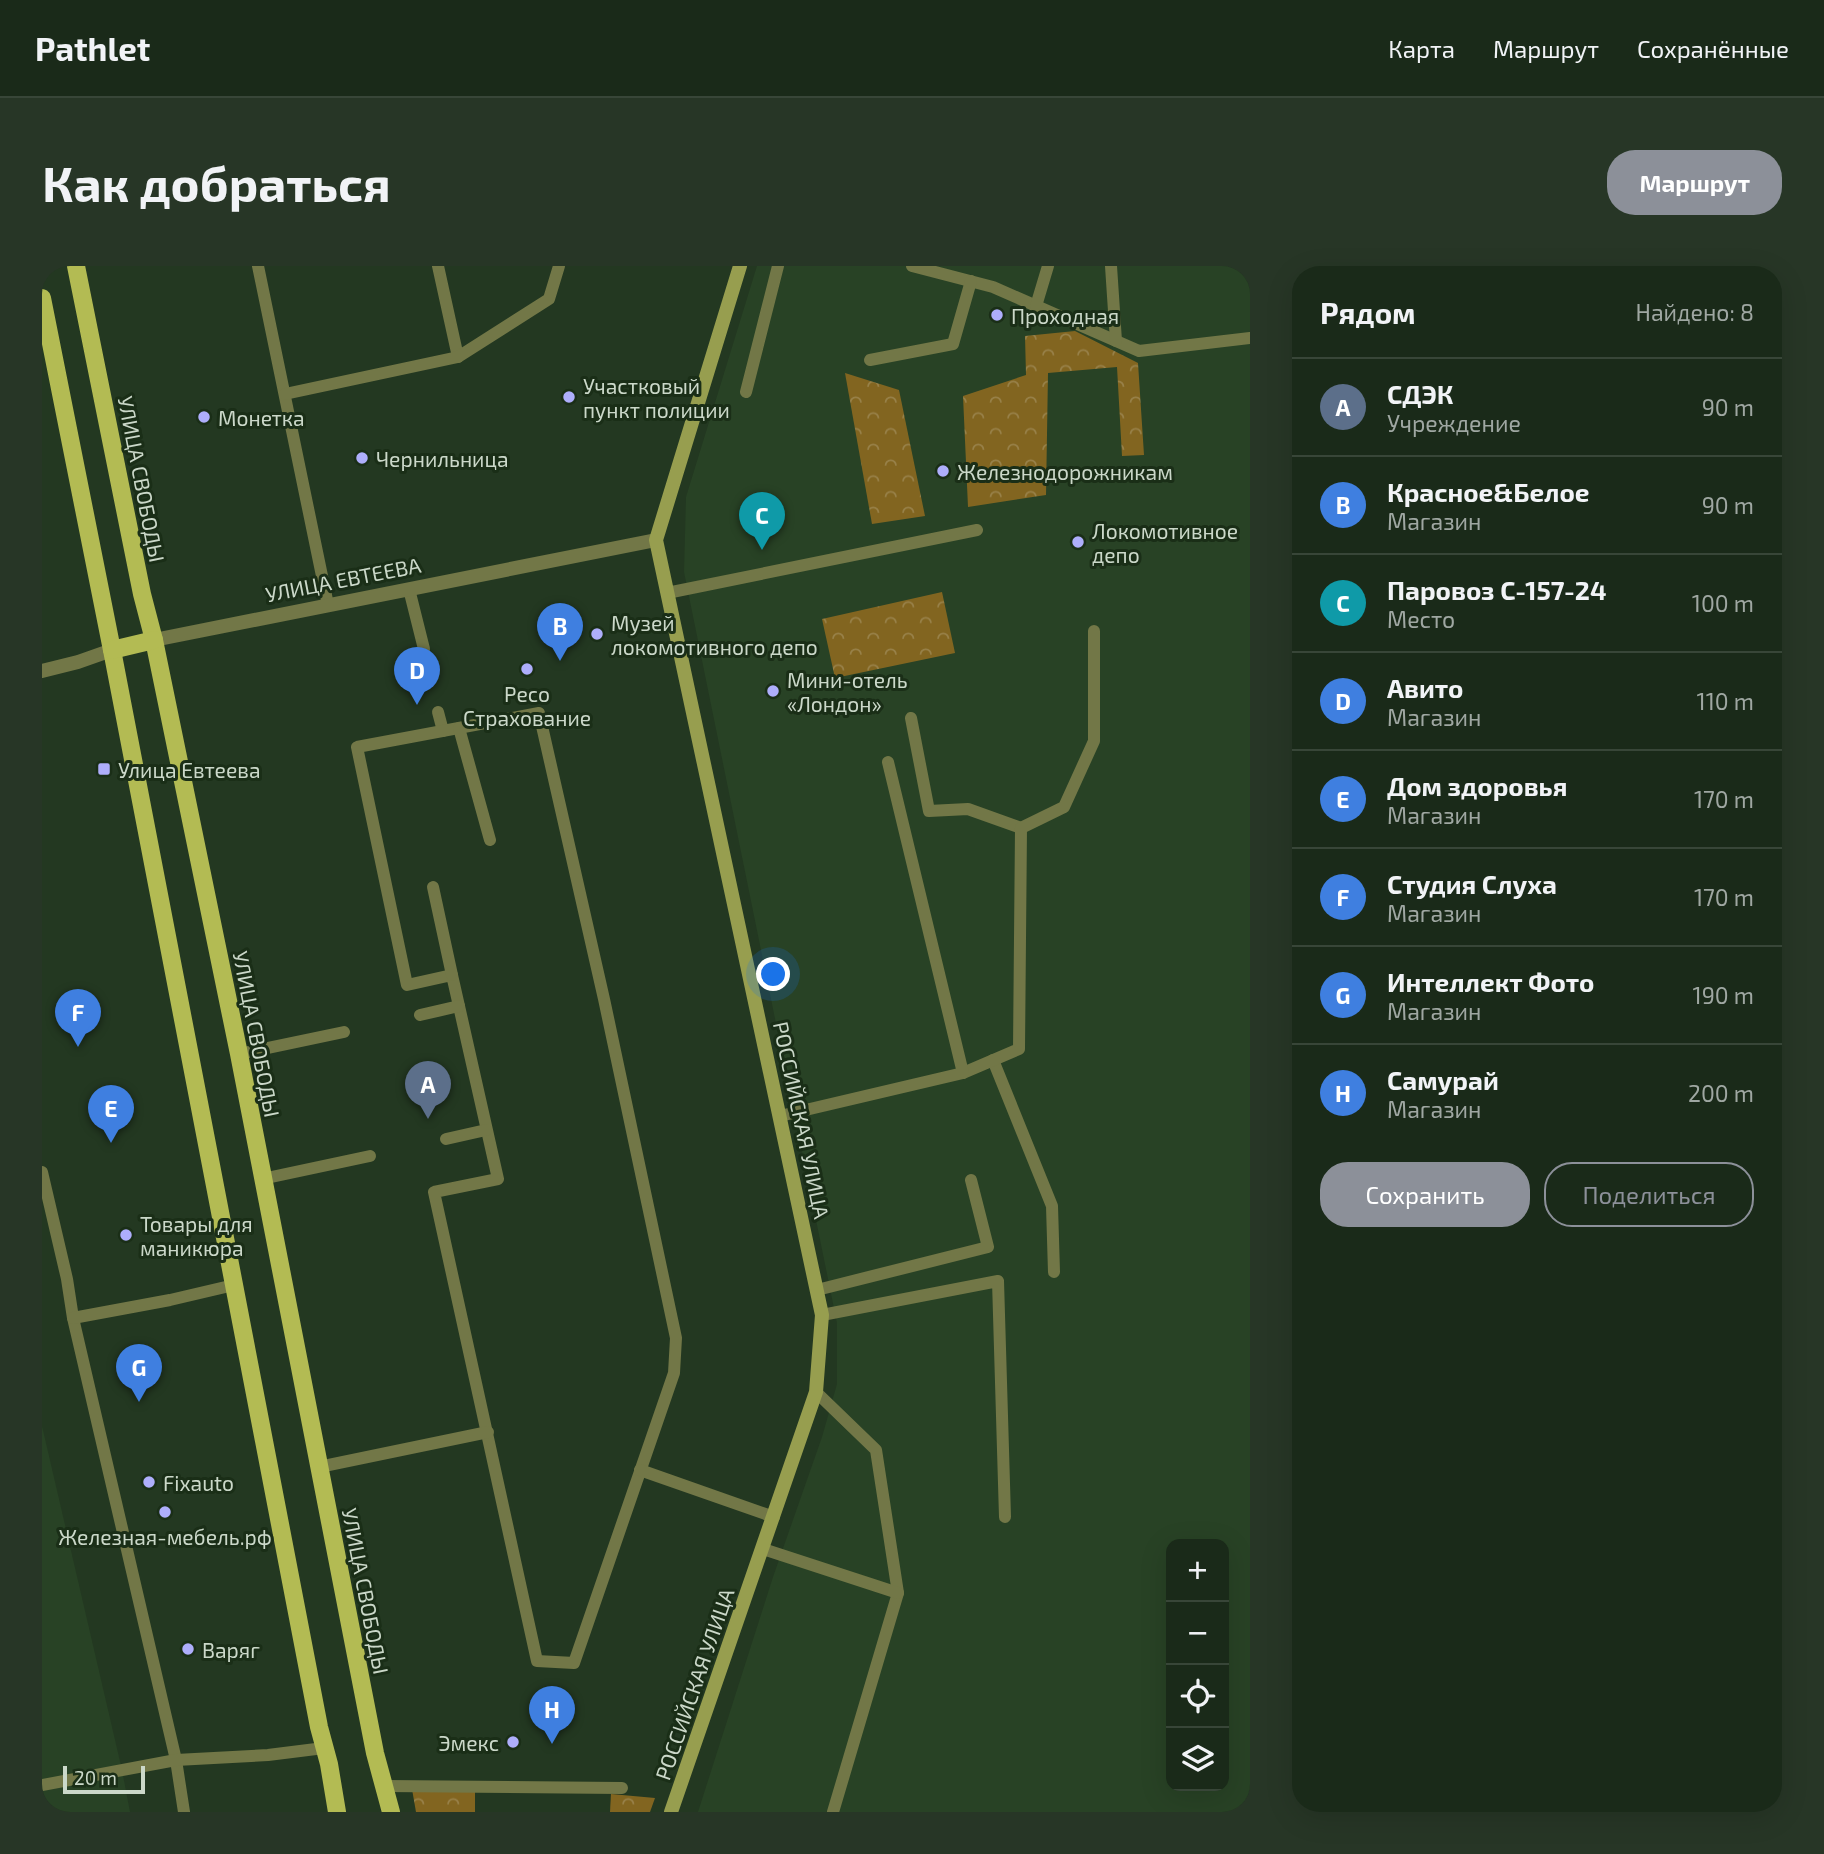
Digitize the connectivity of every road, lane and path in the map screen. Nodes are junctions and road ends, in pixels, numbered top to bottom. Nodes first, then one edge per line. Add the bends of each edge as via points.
1 (76, 266) edge
2 (258, 266) edge
3 (438, 266) edge
4 (559, 266) edge
5 (740, 266) edge
6 (778, 266) edge
7 (912, 266) edge
8 (1048, 266) edge
9 (1111, 266) edge
10 (971, 281) junction
11 (42, 298) edge
12 (1037, 306) junction
13 (1250, 338) edge
14 (1116, 341) junction
15 (47, 348) edge
16 (458, 357) junction
17 (870, 360) dead end
18 (746, 392) dead end
19 (285, 394) junction
20 (976, 530) dead end
21 (656, 540) junction
22 (409, 589) junction
23 (667, 593) junction
24 (328, 605) junction
25 (1094, 631) dead end
26 (154, 640) junction
27 (424, 649) dead end
28 (112, 650) junction
29 (42, 671) edge
30 (438, 712) dead end
31 (911, 718) dead end
32 (459, 728) junction
33 (443, 731) junction
34 (888, 762) dead end
35 (1021, 828) junction
36 (490, 840) dead end
37 (433, 887) dead end
38 (452, 975) junction
39 (459, 1006) junction
40 (420, 1015) dead end
41 (344, 1032) dead end
42 (239, 1055) junction
43 (993, 1060) junction
44 (962, 1073) junction
45 (780, 1116) junction
46 (486, 1130) junction
47 (446, 1139) dead end
48 (370, 1156) dead end
49 (42, 1172) edge
50 (262, 1179) junction
51 (971, 1180) dead end
52 (1054, 1272) dead end
53 (234, 1285) junction
54 (817, 1290) junction
55 (822, 1315) junction
56 (73, 1318) junction
57 (816, 1392) junction
58 (488, 1432) junction
59 (319, 1467) junction
60 (640, 1470) junction
61 (774, 1517) junction
62 (1004, 1517) dead end
63 (763, 1549) junction
64 (898, 1593) junction
65 (324, 1748) junction
66 (176, 1760) junction
67 (42, 1785) edge
68 (384, 1786) junction
69 (622, 1788) dead end
70 (184, 1812) edge
71 (337, 1812) edge
72 (391, 1812) edge
73 (671, 1812) edge
74 (834, 1812) edge

1 - 26 main road, УЛИЦА СВОБОДЫ
2 - 19 lane
3 - 16 lane
4 - 16 lane via 549,299
5 - 21 main road, РОССИЙСКАЯ УЛИЦА
6 - 18 lane
7 - 10 lane
8 - 12 lane
9 - 14 lane
10 - 12 lane
10 - 17 lane via 953,345
11 - 15 main road
12 - 14 lane
13 - 14 lane via 1139,351
15 - 28 main road
16 - 19 lane
19 - 24 lane
20 - 23 lane
21 - 22 street, УЛИЦА ЕВТЕЕВА
21 - 23 main road, РОССИЙСКАЯ УЛИЦА
22 - 24 street, УЛИЦА ЕВТЕЕВА
22 - 27 lane
23 - 45 main road, РОССИЙСКАЯ УЛИЦА
24 - 26 street, УЛИЦА ЕВТЕЕВА
25 - 35 lane via 1094,741 1064,807
26 - 28 main road, УЛИЦА ЕВТЕЕВА
26 - 42 main road, УЛИЦА СВОБОДЫ
28 - 29 street, УЛИЦА ЕВТЕЕВА
28 - 53 main road
30 - 33 lane
31 - 35 lane via 929,811 968,809
32 - 33 lane
32 - 36 lane
32 - 60 lane via 539,713 676,1338 674,1373
33 - 38 lane via 357,747 407,985
34 - 44 lane
35 - 43 lane via 1018,1049
37 - 38 lane
38 - 39 lane
39 - 40 lane
39 - 46 lane
41 - 42 lane
42 - 50 main road, УЛИЦА СВОБОДЫ
43 - 44 lane
43 - 52 lane via 1052,1206
44 - 45 lane
45 - 54 main road, РОССИЙСКАЯ УЛИЦА
46 - 47 lane
46 - 58 lane via 498,1179 435,1192
48 - 50 lane
49 - 56 lane
50 - 59 main road, УЛИЦА СВОБОДЫ
51 - 54 lane via 988,1247
53 - 56 lane
53 - 65 main road
54 - 55 main road, РОССИЙСКАЯ УЛИЦА
55 - 57 main road, РОССИЙСКАЯ УЛИЦА
55 - 62 lane via 998,1281
56 - 66 lane
57 - 61 main road, РОССИЙСКАЯ УЛИЦА
57 - 64 lane via 876,1450
58 - 59 lane
58 - 60 lane via 537,1661 574,1663
59 - 68 main road, УЛИЦА СВОБОДЫ
60 - 61 lane
61 - 63 main road, РОССИЙСКАЯ УЛИЦА
63 - 64 lane
63 - 73 main road, РОССИЙСКАЯ УЛИЦА
64 - 74 lane
65 - 66 lane
65 - 71 main road
66 - 67 lane
66 - 70 lane
68 - 69 lane
68 - 72 main road, УЛИЦА СВОБОДЫ

